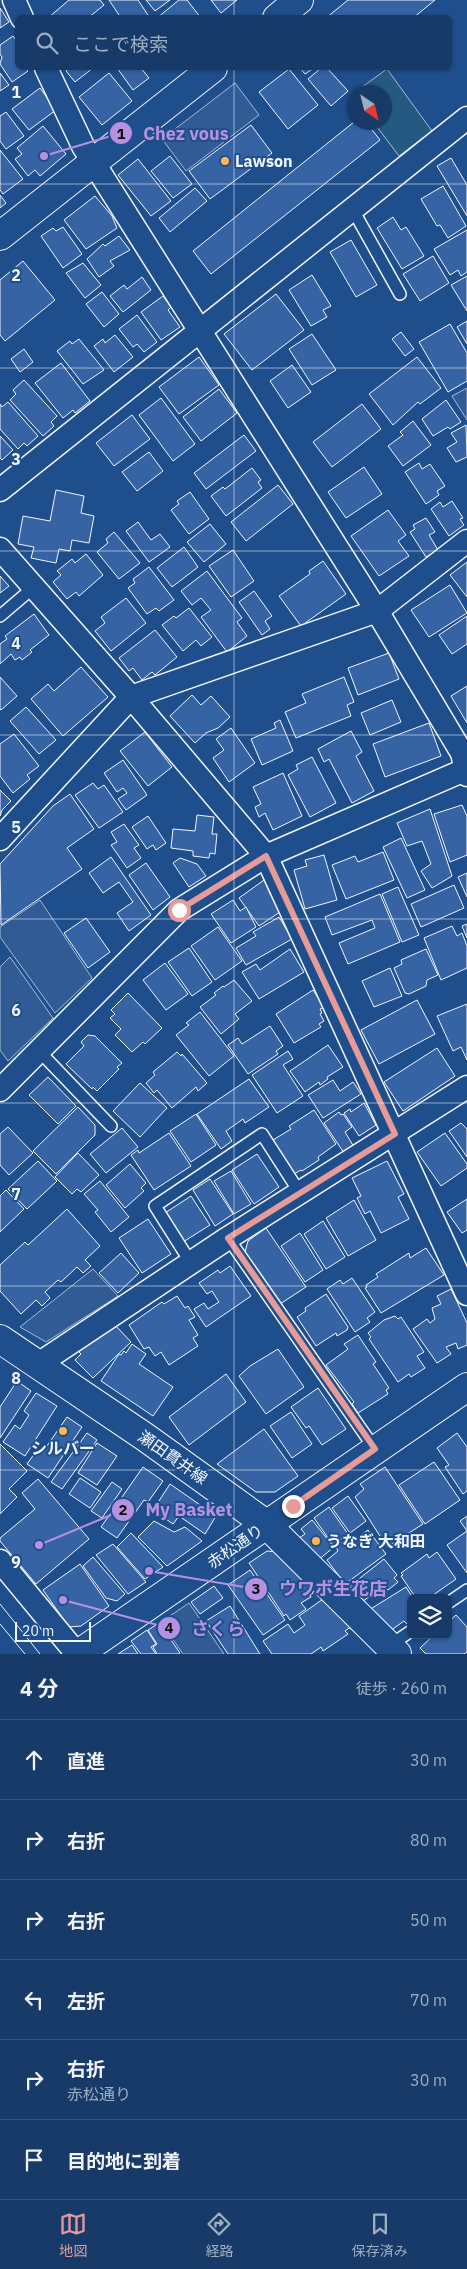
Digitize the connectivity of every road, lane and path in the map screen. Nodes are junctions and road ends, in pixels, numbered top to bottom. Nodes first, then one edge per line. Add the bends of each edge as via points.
1 (14, 0) edge
2 (299, 0) edge
3 (21, 15) edge
4 (281, 15) edge
5 (47, 70) edge
6 (210, 70) edge
7 (467, 118) edge
8 (94, 161) junction
9 (352, 210) junction
10 (0, 236) edge
11 (400, 294) dead end
12 (199, 332) junction
13 (0, 490) edge
14 (467, 541) edge
15 (0, 549) edge
16 (34, 588) junction
17 (377, 611) junction
18 (0, 616) edge
19 (131, 697) junction
20 (466, 772) edge
21 (0, 838) edge
22 (266, 856) junction
23 (39, 1051) junction
24 (467, 1087) edge
25 (0, 1090) edge
26 (111, 1126) dead end
27 (395, 1134) junction
28 (300, 1193) junction
29 (228, 1238) junction
30 (191, 1262) junction
31 (467, 1294) edge
32 (0, 1339) edge
33 (37, 1365) junction
34 (467, 1387) edge
35 (375, 1449) junction
36 (266, 1524) junction
37 (0, 1561) edge
38 (467, 1590) edge
39 (452, 1600) edge
40 (399, 1644) edge
41 (78, 1654) edge

1 - 3 street
2 - 4 street
5 - 8 street via 83,146
6 - 8 street
7 - 9 street
8 - 10 street
8 - 12 street
9 - 11 lane
9 - 12 street
12 - 13 street
12 - 17 street
14 - 17 street
15 - 16 street
16 - 18 lane
16 - 19 street
17 - 19 street
17 - 20 street via 462,753
19 - 21 street
19 - 22 street
20 - 22 street
22 - 23 street via 179,910
22 - 27 street
23 - 25 street
23 - 26 lane
24 - 27 street
27 - 28 street
27 - 31 street
28 - 29 street
28 - 30 lane via 262,1134 155,1206
29 - 30 street
29 - 35 lane
30 - 33 street
32 - 33 street, 瀬田貫井線
33 - 36 street, 瀬田貫井線
34 - 35 street, 赤松通り
35 - 36 street, 赤松通り
36 - 40 street, 瀬田貫井線
36 - 41 street, 赤松通り
37 - 41 street
38 - 39 lane

